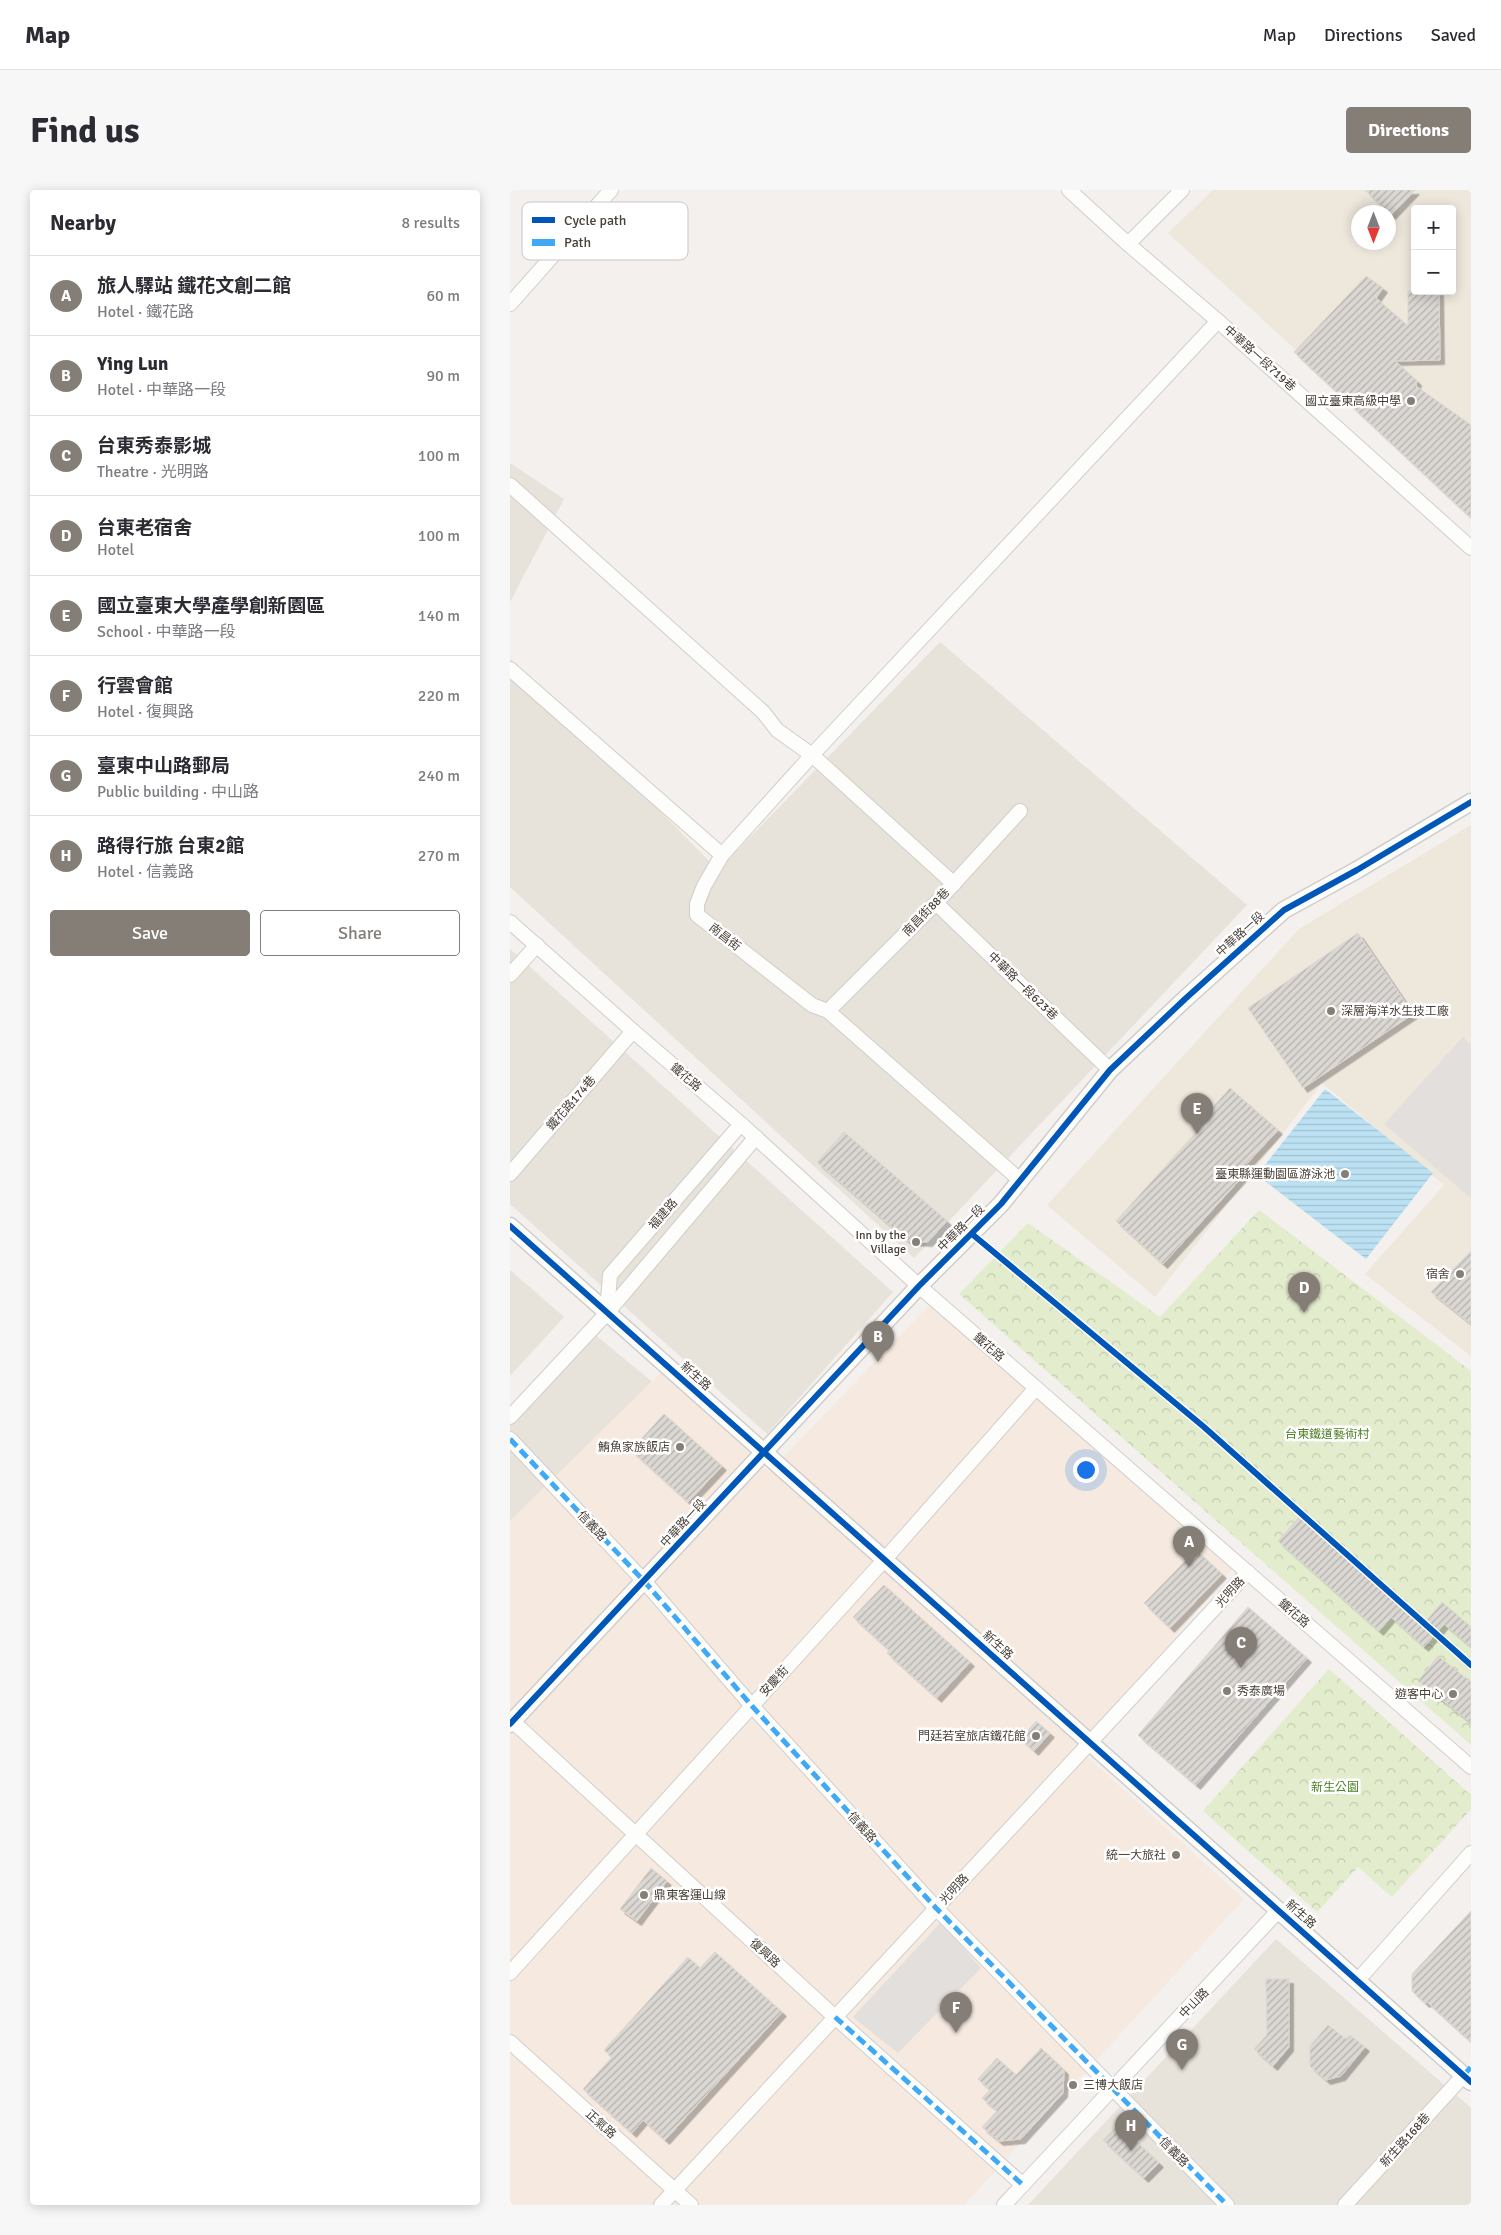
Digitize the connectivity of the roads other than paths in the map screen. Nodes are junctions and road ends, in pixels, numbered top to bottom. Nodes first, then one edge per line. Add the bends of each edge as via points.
1 (611, 190) edge
2 (1069, 190) edge
3 (1182, 190) edge
4 (600, 202) edge
5 (1128, 244) junction
6 (549, 260) edge
7 (510, 304) edge
8 (1218, 321) junction
9 (510, 485) edge
10 (1471, 548) edge
11 (510, 669) edge
12 (812, 755) junction
13 (1471, 802) edge
14 (1020, 810) dead end
15 (722, 855) junction
16 (954, 884) junction
17 (936, 903) junction
18 (510, 922) edge
19 (510, 932) edge
20 (537, 946) junction
21 (510, 975) edge
22 (828, 1010) junction
23 (633, 1031) junction
24 (1110, 1070) junction
25 (741, 1124) junction
26 (756, 1138) junction
27 (510, 1174) edge
28 (1021, 1181) junction
29 (510, 1226) edge
30 (920, 1286) junction
31 (608, 1313) junction
32 (1036, 1388) junction
33 (510, 1416) edge
34 (510, 1439) edge
35 (764, 1452) junction
36 (885, 1560) junction
37 (1248, 1572) junction
38 (644, 1581) junction
39 (752, 1706) junction
40 (511, 1721) edge
41 (1090, 1742) junction
42 (1471, 1767) edge
43 (636, 1833) junction
44 (1471, 1853) edge
45 (936, 1908) junction
46 (1279, 1910) junction
47 (510, 1973) edge
48 (1358, 1980) junction
49 (835, 2017) junction
50 (510, 2042) edge
51 (1467, 2078) edge
52 (1112, 2089) junction
53 (1023, 2185) junction
54 (674, 2190) junction
55 (661, 2205) edge
56 (691, 2205) edge
57 (1004, 2205) edge
58 (1227, 2205) edge
59 (1346, 2205) edge

1 - 4 street
2 - 5 street, 中華路一段719巷
3 - 5 street
5 - 8 street, 中華路一段719巷
6 - 7 street
8 - 10 street, 中華路一段719巷
8 - 12 street
9 - 12 street via 763,712 777,730
11 - 15 street
12 - 15 street
12 - 16 street
13 - 24 street, 中華路一段 via 1284,910
14 - 16 street, 南昌街88巷
15 - 22 street, 南昌街 via 704,886 697,904 697,915 812,1004
16 - 17 street, 南昌街88巷
17 - 22 street, 南昌街88巷
17 - 24 street, 中華路一段623巷
18 - 20 street, 鐵花路
19 - 20 street
20 - 21 street
20 - 23 street, 鐵花路
22 - 28 street, 南昌街
23 - 25 street, 鐵花路
23 - 27 street, 鐵花路174巷
24 - 28 street, 中華路一段
25 - 26 street, 鐵花路
25 - 31 street, 福建路 via 610,1275
26 - 30 street, 鐵花路
26 - 31 street, 福建路
28 - 30 street, 中華路一段
29 - 31 street, 新生路
30 - 32 street, 鐵花路
30 - 35 street, 中華路一段
31 - 33 street, 福建路
31 - 35 street, 新生路
32 - 36 street, 安慶街
32 - 37 street, 鐵花路
34 - 38 street, 信義路
35 - 36 street, 新生路
35 - 38 street, 中華路一段
36 - 39 street, 安慶街
36 - 41 street, 新生路
37 - 41 street, 光明路
37 - 42 street, 鐵花路
38 - 39 street, 信義路
38 - 40 street, 中華路一段
39 - 43 street, 安慶街
39 - 45 street, 信義路
40 - 43 street, 復興路
41 - 45 street, 光明路
41 - 46 street, 新生路
43 - 47 street, 安慶街
43 - 49 street, 復興路
44 - 48 street
45 - 49 street, 光明路
45 - 52 street, 信義路
46 - 48 street, 新生路
46 - 52 street, 中山路
48 - 51 street, 新生路
49 - 53 street, 復興路
49 - 54 street, 光明路
50 - 54 street, 正氣路
51 - 59 street, 新生路168巷
52 - 53 street, 中山路
52 - 58 street, 信義路
53 - 57 street, 中山路
54 - 55 street, 光明路
54 - 56 street, 正氣路

